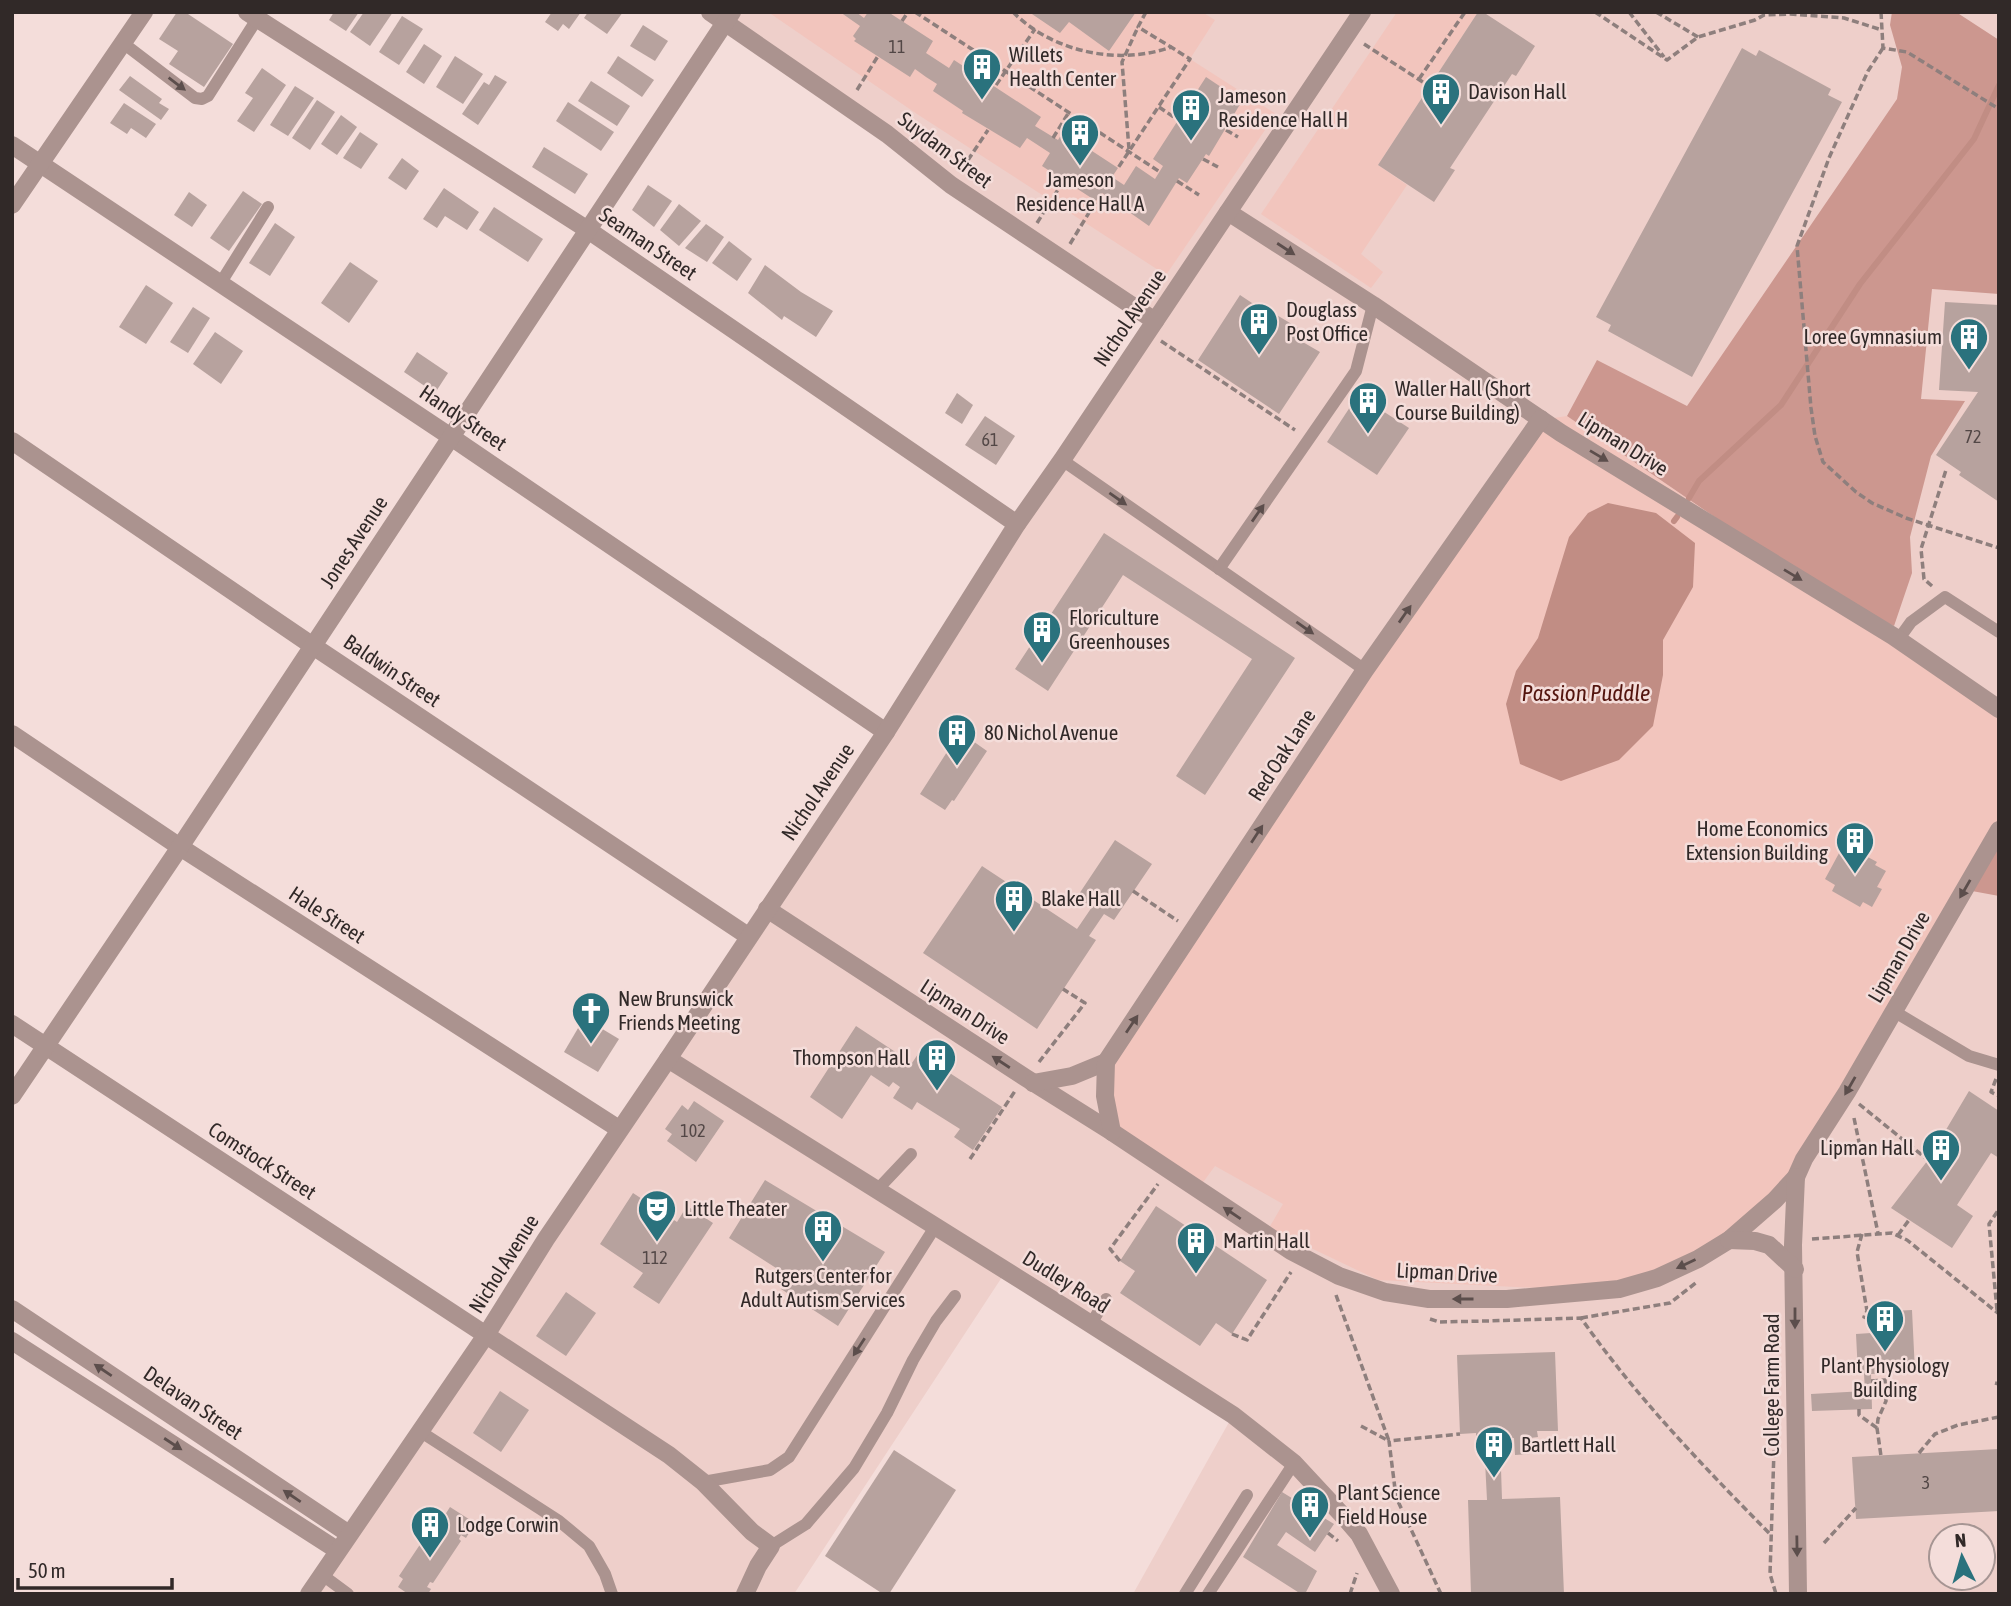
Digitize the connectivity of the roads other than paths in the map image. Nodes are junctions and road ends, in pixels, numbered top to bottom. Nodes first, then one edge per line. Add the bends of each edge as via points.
1 (144, 12) edge
2 (1362, 12) edge
3 (252, 15) edge
4 (722, 16) edge
5 (123, 43) junction
6 (12, 145) edge
7 (40, 163) junction
8 (12, 205) edge
9 (268, 207) dead end
10 (1228, 212) junction
11 (588, 230) junction
12 (220, 284) junction
13 (1373, 305) junction
14 (1151, 327) junction
15 (1541, 419) junction
16 (450, 437) junction
17 (12, 441) edge
18 (1062, 460) junction
19 (1017, 524) junction
20 (1219, 569) junction
21 (1999, 632) edge
22 (1898, 640) junction
23 (313, 646) junction
24 (1366, 670) junction
25 (1997, 704) edge
26 (886, 732) junction
27 (12, 734) edge
28 (1999, 830) edge
29 (180, 847) junction
30 (767, 909) junction
31 (748, 936) junction
32 (1895, 1012) junction
33 (12, 1024) edge
34 (44, 1046) junction
35 (668, 1059) junction
36 (1106, 1062) junction
37 (1999, 1065) edge
38 (1030, 1081) junction
39 (12, 1096) edge
40 (619, 1129) junction
41 (1112, 1132) junction
42 (911, 1154) dead end
43 (1796, 1177) junction
44 (877, 1190) junction
45 (935, 1227) junction
46 (1729, 1240) junction
47 (1795, 1269) junction
48 (955, 1296) dead end
49 (1106, 1299) dead end
50 (12, 1309) edge
51 (1091, 1324) junction
52 (486, 1335) junction
53 (12, 1341) edge
54 (421, 1432) junction
55 (1294, 1463) junction
56 (702, 1482) junction
57 (1247, 1495) dead end
58 (349, 1534) junction
59 (771, 1546) junction
60 (337, 1550) junction
61 (321, 1574) junction
62 (309, 1594) edge
63 (348, 1594) edge
64 (612, 1594) edge
65 (745, 1594) edge
66 (1185, 1594) edge
67 (1208, 1594) edge
68 (1391, 1594) edge
69 (1798, 1594) edge

1 - 5 street
2 - 10 street, Nichol Avenue
5 -> 3 lane via 202,99 208,96
3 - 11 street, Seaman Street
4 - 11 street, Jones Avenue
4 - 14 street, Suydam Street via 744,37 887,134
5 - 7 street
6 - 7 street, Handy Street
7 - 8 street
7 - 12 street, Handy Street
9 - 12 lane
10 -> 13 street, Lipman Drive
10 - 14 street, Nichol Avenue
11 - 16 street, Jones Avenue
11 - 19 street, Seaman Street
12 - 16 street, Handy Street
13 - 15 street, Lipman Drive
20 -> 13 lane via 1356,371
14 - 18 street, Nichol Avenue
15 -> 22 street, Lipman Drive
24 -> 15 street, Red Oak Lane
16 - 23 street, Jones Avenue
16 - 26 street, Handy Street
17 - 23 street, Baldwin Street
18 - 19 street, Nichol Avenue
18 -> 20 lane
19 - 26 street, Nichol Avenue
20 -> 24 lane
21 - 22 lane via 1945,597 1911,622
22 - 25 street, Lipman Drive
23 - 29 street, Jones Avenue
23 - 31 street, Baldwin Street
36 -> 24 street, Red Oak Lane
26 - 30 street, Nichol Avenue
27 - 29 street, Hale Street
28 -> 32 street, Lipman Drive
29 - 34 street, Jones Avenue
29 - 40 street, Hale Street
30 - 31 street, Nichol Avenue
38 -> 30 street, Lipman Drive
31 - 35 street, Nichol Avenue
32 - 37 lane via 1969,1056
32 -> 43 street, Lipman Drive
33 - 34 street, Comstock Street
34 - 39 street, Jones Avenue
34 - 52 street, Comstock Street
35 - 40 street, Nichol Avenue
35 - 44 street, Dudley Road
36 - 38 street via 1072,1076
36 - 41 street via 1105,1096
38 - 41 street, Lipman Drive
40 - 52 street, Nichol Avenue
46 -> 41 street, Lipman Drive via 1657,1278 1619,1289 1507,1299 1429,1299 1385,1292 1339,1276 1291,1251
42 - 44 lane
43 - 46 street, Lipman Drive
43 - 47 street, College Farm Road
44 - 45 street, Dudley Road
45 - 51 street, Dudley Road
45 -> 56 lane via 789,1457 771,1470
46 - 47 street via 1769,1245
47 -> 69 street, College Farm Road
48 - 59 lane via 913,1360 854,1468 806,1524
49 - 51 lane
58 -> 50 street, Delavan Street
51 - 55 street, Dudley Road via 1233,1415
52 - 54 street, Nichol Avenue
52 - 56 street, Comstock Street via 669,1455
53 -> 60 street
54 - 58 street, Nichol Avenue
54 - 64 lane via 559,1521 589,1546
55 - 67 lane
55 - 68 street, Dudley Road via 1359,1534
56 - 59 street, Comstock Street
57 - 66 lane
58 - 60 street, Nichol Avenue
59 - 65 street
60 - 61 street, Nichol Avenue
61 - 62 street, Nichol Avenue
61 - 63 lane

